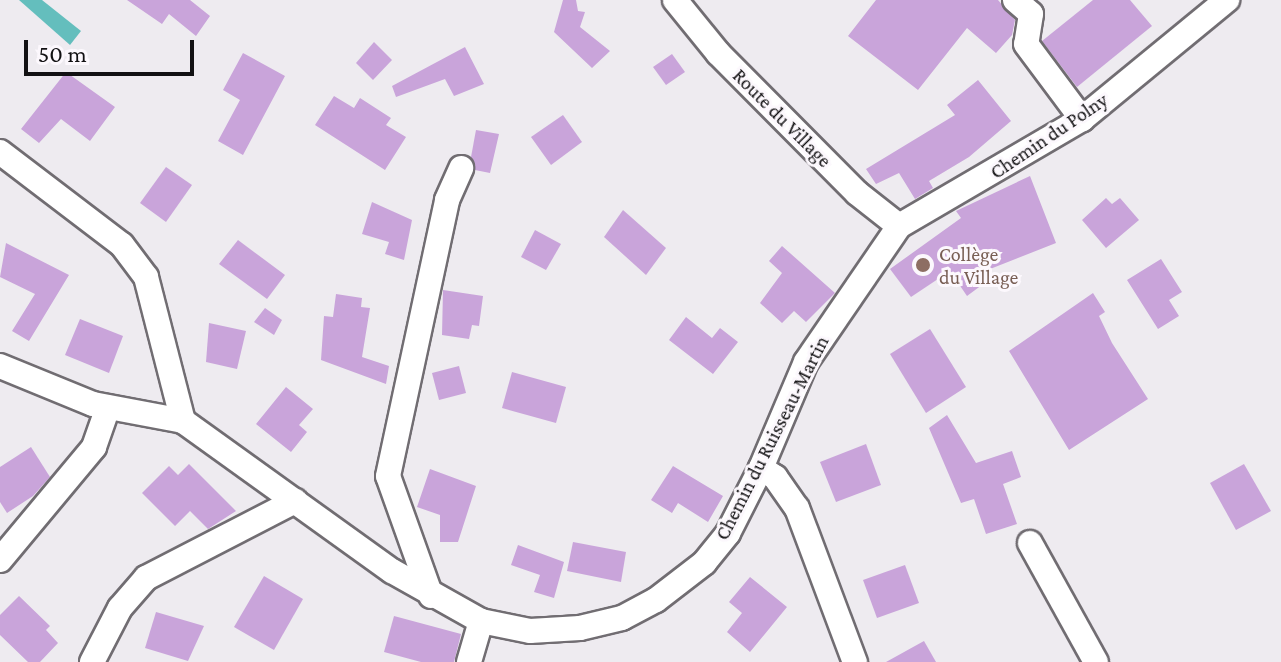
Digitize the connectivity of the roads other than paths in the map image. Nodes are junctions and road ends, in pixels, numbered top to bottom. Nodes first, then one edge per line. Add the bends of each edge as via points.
1 (675, 0) edge
2 (1015, 0) edge
3 (1227, 0) edge
4 (1082, 119) junction
5 (0, 152) edge
6 (461, 168) dead end
7 (899, 226) junction
8 (0, 366) edge
9 (108, 407) junction
10 (183, 421) junction
11 (761, 468) junction
12 (295, 501) junction
13 (1030, 543) dead end
14 (0, 560) edge
15 (431, 596) junction
16 (481, 621) junction
17 (92, 662) edge
18 (469, 662) edge
19 (855, 662) edge
20 (1096, 662) edge

1 - 7 street, Route du Village via 857,193
2 - 4 street via 1031,14 1026,44
3 - 4 street, Chemin du Polny
4 - 7 street, Chemin du Polny
5 - 10 street via 122,245 146,277
6 - 15 street via 447,200 388,476
7 - 11 street, Chemin du Ruisseau-Martin via 806,362
8 - 9 street, Chemin du Ruisseau-Martin via 45,388
9 - 10 street, Chemin du Ruisseau-Martin
9 - 14 street via 94,447
10 - 12 street, Chemin du Ruisseau-Martin
11 - 16 street, Chemin du Ruisseau-Martin via 728,533 704,563 656,600 622,618 580,628 530,631
11 - 19 street via 775,477 797,508
12 - 15 street, Chemin du Ruisseau-Martin
12 - 17 street via 146,578 120,608
13 - 20 street
15 - 16 street, Chemin du Ruisseau-Martin
16 - 18 street

